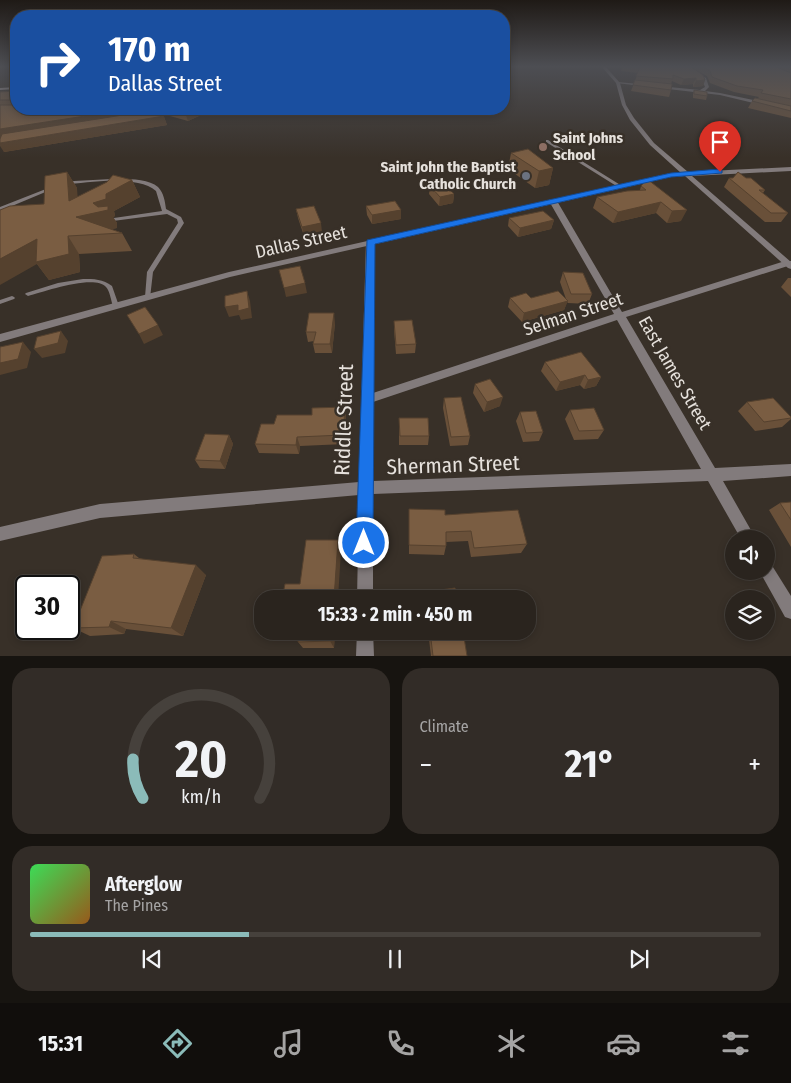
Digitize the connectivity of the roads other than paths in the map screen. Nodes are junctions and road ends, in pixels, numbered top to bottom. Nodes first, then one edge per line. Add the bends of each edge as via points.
1 (622, 97) edge
2 (724, 97) edge
3 (791, 110) edge
4 (157, 115) edge
5 (150, 116) edge
6 (547, 141) dead end
7 (791, 169) edge
8 (684, 173) junction
9 (620, 186) junction
10 (553, 201) junction
11 (0, 209) edge
12 (167, 212) junction
13 (107, 221) edge
14 (370, 242) junction
15 (789, 264) edge
16 (28, 294) dead end
17 (148, 297) junction
18 (12, 298) dead end
19 (0, 302) edge
20 (116, 306) junction
21 (619, 316) junction
22 (0, 338) edge
23 (369, 399) junction
24 (791, 470) edge
25 (712, 475) junction
26 (364, 488) junction
27 (744, 530) edge
28 (0, 534) edge
29 (772, 580) edge
30 (365, 590) edge
31 (791, 612) edge
32 (365, 640) edge
33 (365, 656) edge

1 - 8 street via 632,119 652,144
2 - 3 street
4 - 5 lane
6 - 9 lane
7 - 8 street, Dallas Street
8 - 9 street, Dallas Street
8 - 15 street
9 - 10 street, Dallas Street
10 - 14 street, Dallas Street
10 - 21 street, East James Street
11 - 12 lane via 64,184 108,180 155,187
12 - 13 lane
12 - 17 lane via 179,218 181,223 150,272
14 - 17 street, Dallas Street
14 - 23 street, Riddle Street
15 - 21 street, Selman Street
16 - 20 lane via 68,283 100,281 110,287
17 - 20 street, Dallas Street
18 - 19 lane
20 - 22 street, Dallas Street
21 - 23 street, Selman Street
21 - 25 street, East James Street
23 - 26 street, Riddle Street
24 - 25 street, Sherman Street
25 - 26 street, Sherman Street
25 - 27 street, East James Street
26 - 28 street, Sherman Street via 100,511
26 - 30 street, Riddle Street
29 - 31 street
32 - 33 street

